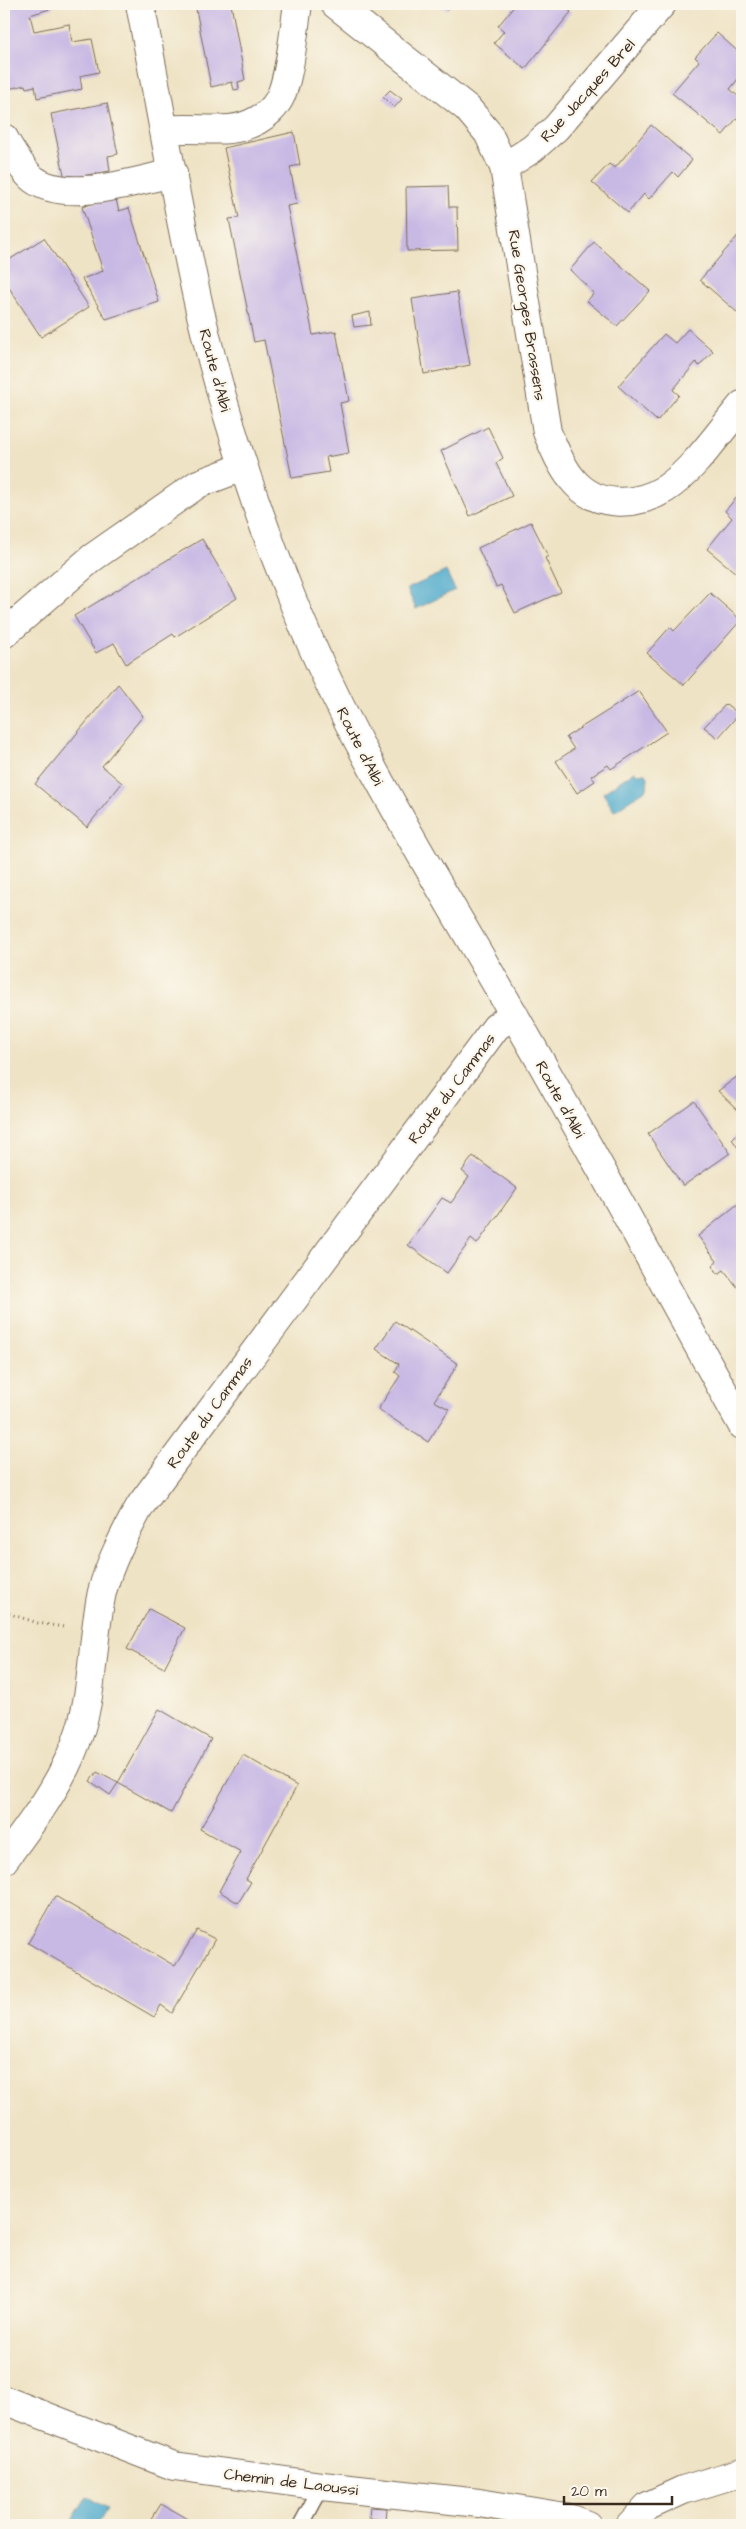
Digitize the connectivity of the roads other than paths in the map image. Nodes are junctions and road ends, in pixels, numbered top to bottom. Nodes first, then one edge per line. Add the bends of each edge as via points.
1 (140, 4) edge
2 (298, 4) edge
3 (335, 4) edge
4 (662, 4) edge
5 (166, 130) junction
6 (4, 138) edge
7 (504, 167) junction
8 (172, 173) junction
9 (742, 405) edge
10 (244, 467) junction
11 (4, 634) edge
12 (514, 1014) junction
13 (742, 1425) edge
14 (4, 1860) edge
15 (4, 2400) edge
16 (742, 2472) edge
17 (322, 2486) junction
18 (301, 2525) edge
19 (587, 2525) edge
20 (630, 2525) edge

1 - 5 street, Route d'Albi
2 - 5 street via 288,68 278,101 260,120 232,129
3 - 7 street, Rue Georges Brassens via 467,108 488,134
4 - 7 street, Rue Jacques Brel via 556,128
5 - 8 street, Route d'Albi
6 - 8 street via 33,179 63,191 123,184
7 - 9 street, Rue Georges Brassens via 547,432 572,479 591,496 615,503 643,500 666,488 688,468
8 - 10 street, Route d'Albi via 200,311
10 - 11 street via 190,489 92,558
10 - 12 street, Route d'Albi via 290,595 349,726
12 - 13 street, Route d'Albi
12 - 14 street, Route du Cammas via 496,1027 140,1506 115,1552 102,1592 89,1694 80,1731 66,1766 39,1814
15 - 17 street, Chemin de Laoussi via 174,2466
16 - 20 street via 683,2490 648,2506
17 - 18 lane
17 - 19 street, Chemin de Laoussi via 480,2503 565,2517

